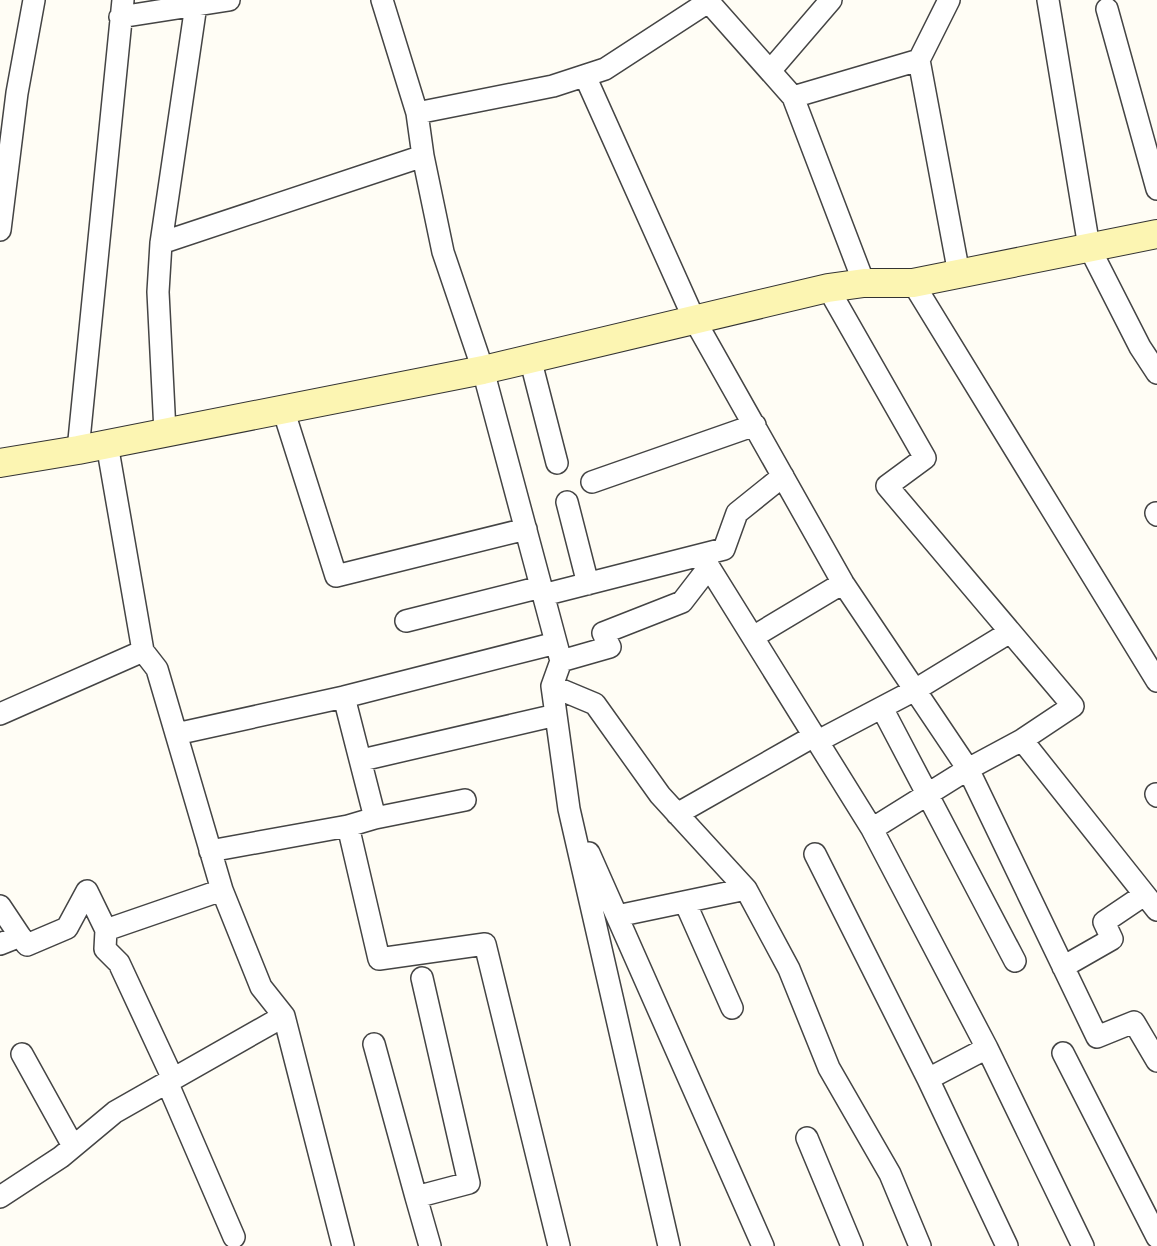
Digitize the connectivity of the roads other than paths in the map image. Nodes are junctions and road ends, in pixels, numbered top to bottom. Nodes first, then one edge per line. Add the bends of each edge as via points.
1 (34, 0) edge
2 (229, 0) edge
3 (382, 0) edge
4 (831, 0) edge
5 (949, 0) edge
6 (1048, 0) edge
7 (708, 1) edge
8 (196, 5) junction
9 (121, 9) edge
10 (1108, 9) dead end
11 (919, 60) junction
12 (770, 72) junction
13 (585, 76) junction
14 (8, 92) edge
15 (793, 97) junction
16 (417, 113) junction
17 (423, 156) junction
18 (1157, 189) edge
19 (0, 230) edge
20 (1157, 234) edge
21 (161, 243) junction
22 (1089, 247) junction
23 (959, 274) junction
24 (913, 283) junction
25 (864, 284) junction
26 (828, 288) junction
27 (694, 319) junction
28 (530, 358) junction
29 (483, 370) junction
30 (1157, 373) edge
31 (283, 409) junction
32 (755, 425) junction
33 (166, 432) junction
34 (107, 444) junction
35 (78, 450) junction
36 (0, 463) edge
37 (557, 463) dead end
38 (783, 476) junction
39 (592, 482) dead end
40 (567, 502) dead end
41 (526, 529) junction
42 (843, 583) junction
43 (588, 584) junction
44 (542, 591) junction
45 (406, 621) dead end
46 (1010, 632) junction
47 (753, 637) junction
48 (144, 651) junction
49 (559, 652) junction
50 (1157, 681) edge
51 (552, 686) junction
52 (915, 690) junction
53 (344, 697) junction
54 (882, 708) junction
55 (0, 714) edge
56 (556, 715) junction
57 (176, 734) junction
58 (816, 738) junction
59 (1022, 740) junction
60 (362, 760) junction
61 (968, 770) junction
62 (928, 795) junction
63 (465, 800) dead end
64 (569, 810) junction
65 (677, 814) junction
66 (375, 818) junction
67 (348, 826) junction
68 (872, 829) junction
69 (210, 851) junction
70 (815, 854) dead end
71 (746, 889) junction
72 (222, 890) junction
73 (685, 902) junction
74 (1153, 903) edge
75 (0, 906) edge
76 (617, 916) junction
77 (106, 930) junction
78 (20, 936) junction
79 (0, 944) edge
80 (1015, 961) dead end
81 (1063, 967) junction
82 (422, 978) dead end
83 (732, 1008) dead end
84 (284, 1016) junction
85 (374, 1044) dead end
86 (986, 1048) junction
87 (1063, 1053) dead end
88 (22, 1054) dead end
89 (1157, 1061) edge
90 (928, 1079) junction
91 (170, 1080) junction
92 (807, 1138) dead end
93 (73, 1146) junction
94 (0, 1197) edge
95 (416, 1197) junction
96 (234, 1237) dead end
97 (1157, 1237) edge
98 (343, 1246) edge
99 (430, 1246) edge
100 (559, 1246) edge
101 (669, 1246) edge
102 (763, 1246) edge
103 (852, 1246) edge
104 (920, 1246) edge
105 (1007, 1246) edge
106 (1083, 1246) edge

1 - 14 street
2 - 8 street
3 - 16 street
4 - 12 street
5 - 11 street
6 - 22 street
7 - 12 street
7 - 13 street via 605,69
8 - 9 street
8 - 21 street
9 - 35 street
10 - 18 street
11 - 15 street
11 - 23 street
12 - 15 street
13 - 16 street via 553,86
13 - 27 street
14 - 19 street
15 - 25 street
16 - 17 street
17 - 21 street
17 - 29 street via 443,252
20 - 22 street
21 - 33 street via 159,341
22 - 23 street
22 - 30 street via 1140,347
23 - 24 street
24 - 25 street
24 - 50 street
25 - 26 street
26 - 27 street
26 - 46 street via 925,458 887,486
27 - 28 street
27 - 32 street
28 - 29 street
28 - 37 street
29 - 31 street
29 - 41 street
31 - 33 street
31 - 41 street via 336,576
32 - 38 street
32 - 39 street
33 - 34 street
34 - 35 street
34 - 48 street
35 - 36 street
38 - 42 street
38 - 43 street via 736,513 724,549
40 - 43 street
41 - 44 street
42 - 47 street
42 - 52 street
43 - 44 street
44 - 45 street
44 - 49 street
46 - 52 street
46 - 59 street via 1073,706
47 - 49 street via 709,567 682,602 604,633 610,647
47 - 58 street
48 - 55 street
48 - 57 street via 157,669
49 - 51 street
49 - 53 street
51 - 56 street
51 - 65 street via 595,704
52 - 54 street
52 - 61 street
53 - 57 street
53 - 60 street
54 - 58 street
54 - 62 street
56 - 60 street
56 - 64 street
57 - 69 street
58 - 65 street
58 - 68 street
59 - 61 street
59 - 74 street
60 - 66 street
61 - 62 street
61 - 81 street
62 - 68 street
62 - 80 street
63 - 66 street
64 - 76 street
64 - 101 street
65 - 71 street
66 - 67 street
67 - 69 street
67 - 100 street via 379,959 486,944
68 - 86 street
69 - 72 street
70 - 90 street
71 - 73 street
71 - 104 street via 789,969 829,1068 890,1174
72 - 77 street
72 - 84 street via 261,987
73 - 76 street
73 - 83 street
74 - 81 street via 1104,922 1112,939
75 - 78 street
76 - 102 street
77 - 78 street via 88,891 67,928 27,945
77 - 91 street via 105,949 119,963
78 - 79 street
81 - 89 street via 1096,1037 1134,1022
82 - 95 street via 468,1184
84 - 91 street
84 - 98 street
85 - 95 street
86 - 90 street
86 - 106 street
87 - 97 street
88 - 93 street
90 - 105 street
91 - 93 street via 115,1112
91 - 96 street
92 - 103 street
93 - 94 street via 61,1158
95 - 99 street

